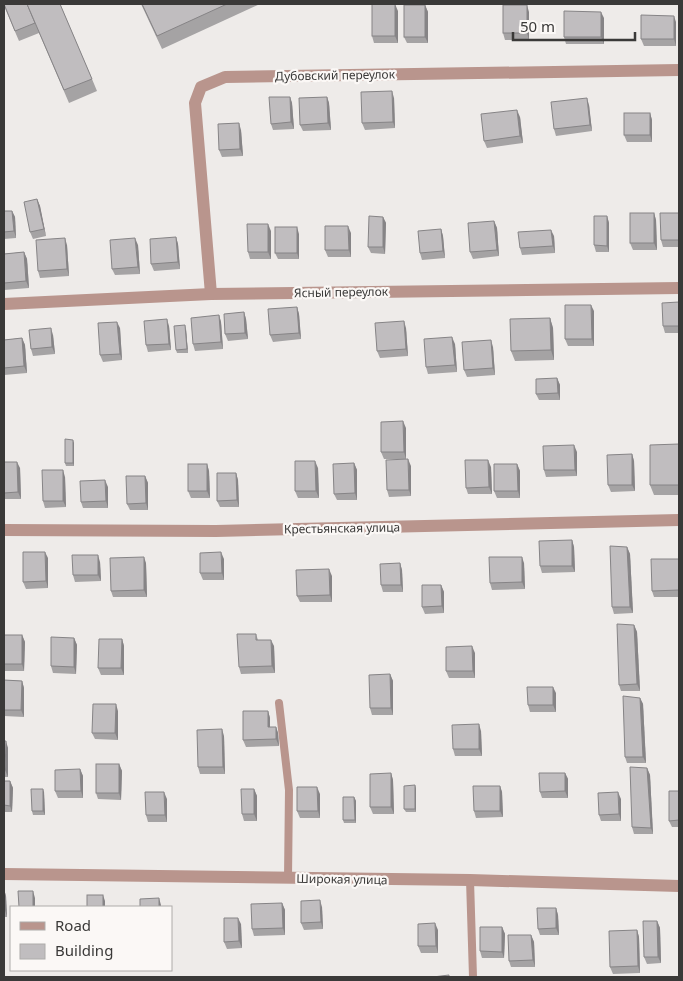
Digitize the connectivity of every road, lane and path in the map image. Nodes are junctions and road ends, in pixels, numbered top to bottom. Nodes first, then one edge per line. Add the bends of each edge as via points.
1 (679, 70) edge
2 (679, 288) edge
3 (211, 294) junction
4 (4, 304) edge
5 (679, 520) edge
6 (4, 530) edge
7 (279, 703) dead end
8 (4, 874) edge
9 (288, 878) junction
10 (470, 880) junction
11 (679, 886) edge
12 (473, 977) edge

1 - 3 street, Дубовский переулок via 224,77 201,87 195,103
2 - 3 street, Ясный переулок
3 - 4 street, Ясный переулок
5 - 6 street, Крестьянская улица via 216,531
7 - 9 lane via 289,790
8 - 9 street, Широкая улица
9 - 10 street, Широкая улица
10 - 11 street, Широкая улица
10 - 12 lane

